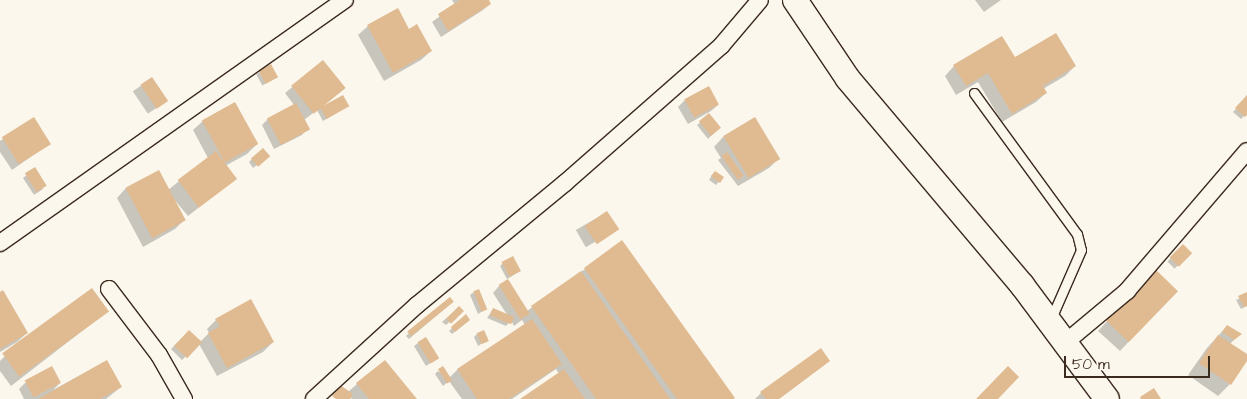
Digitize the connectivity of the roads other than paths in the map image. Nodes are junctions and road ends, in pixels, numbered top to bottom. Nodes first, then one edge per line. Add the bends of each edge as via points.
1 (345, 0) edge
2 (760, 0) edge
3 (795, 0) edge
4 (974, 93) dead end
5 (1247, 151) edge
6 (0, 243) edge
7 (109, 289) dead end
8 (1050, 321) junction
9 (1066, 342) junction
10 (184, 399) edge
11 (314, 399) edge
12 (1108, 399) edge

1 - 6 street
2 - 11 street via 722,46 565,183 416,305
3 - 8 street via 848,79
4 - 8 lane via 1077,234 1082,250
5 - 9 street via 1127,291
7 - 10 street via 159,355
8 - 9 street
9 - 12 street

